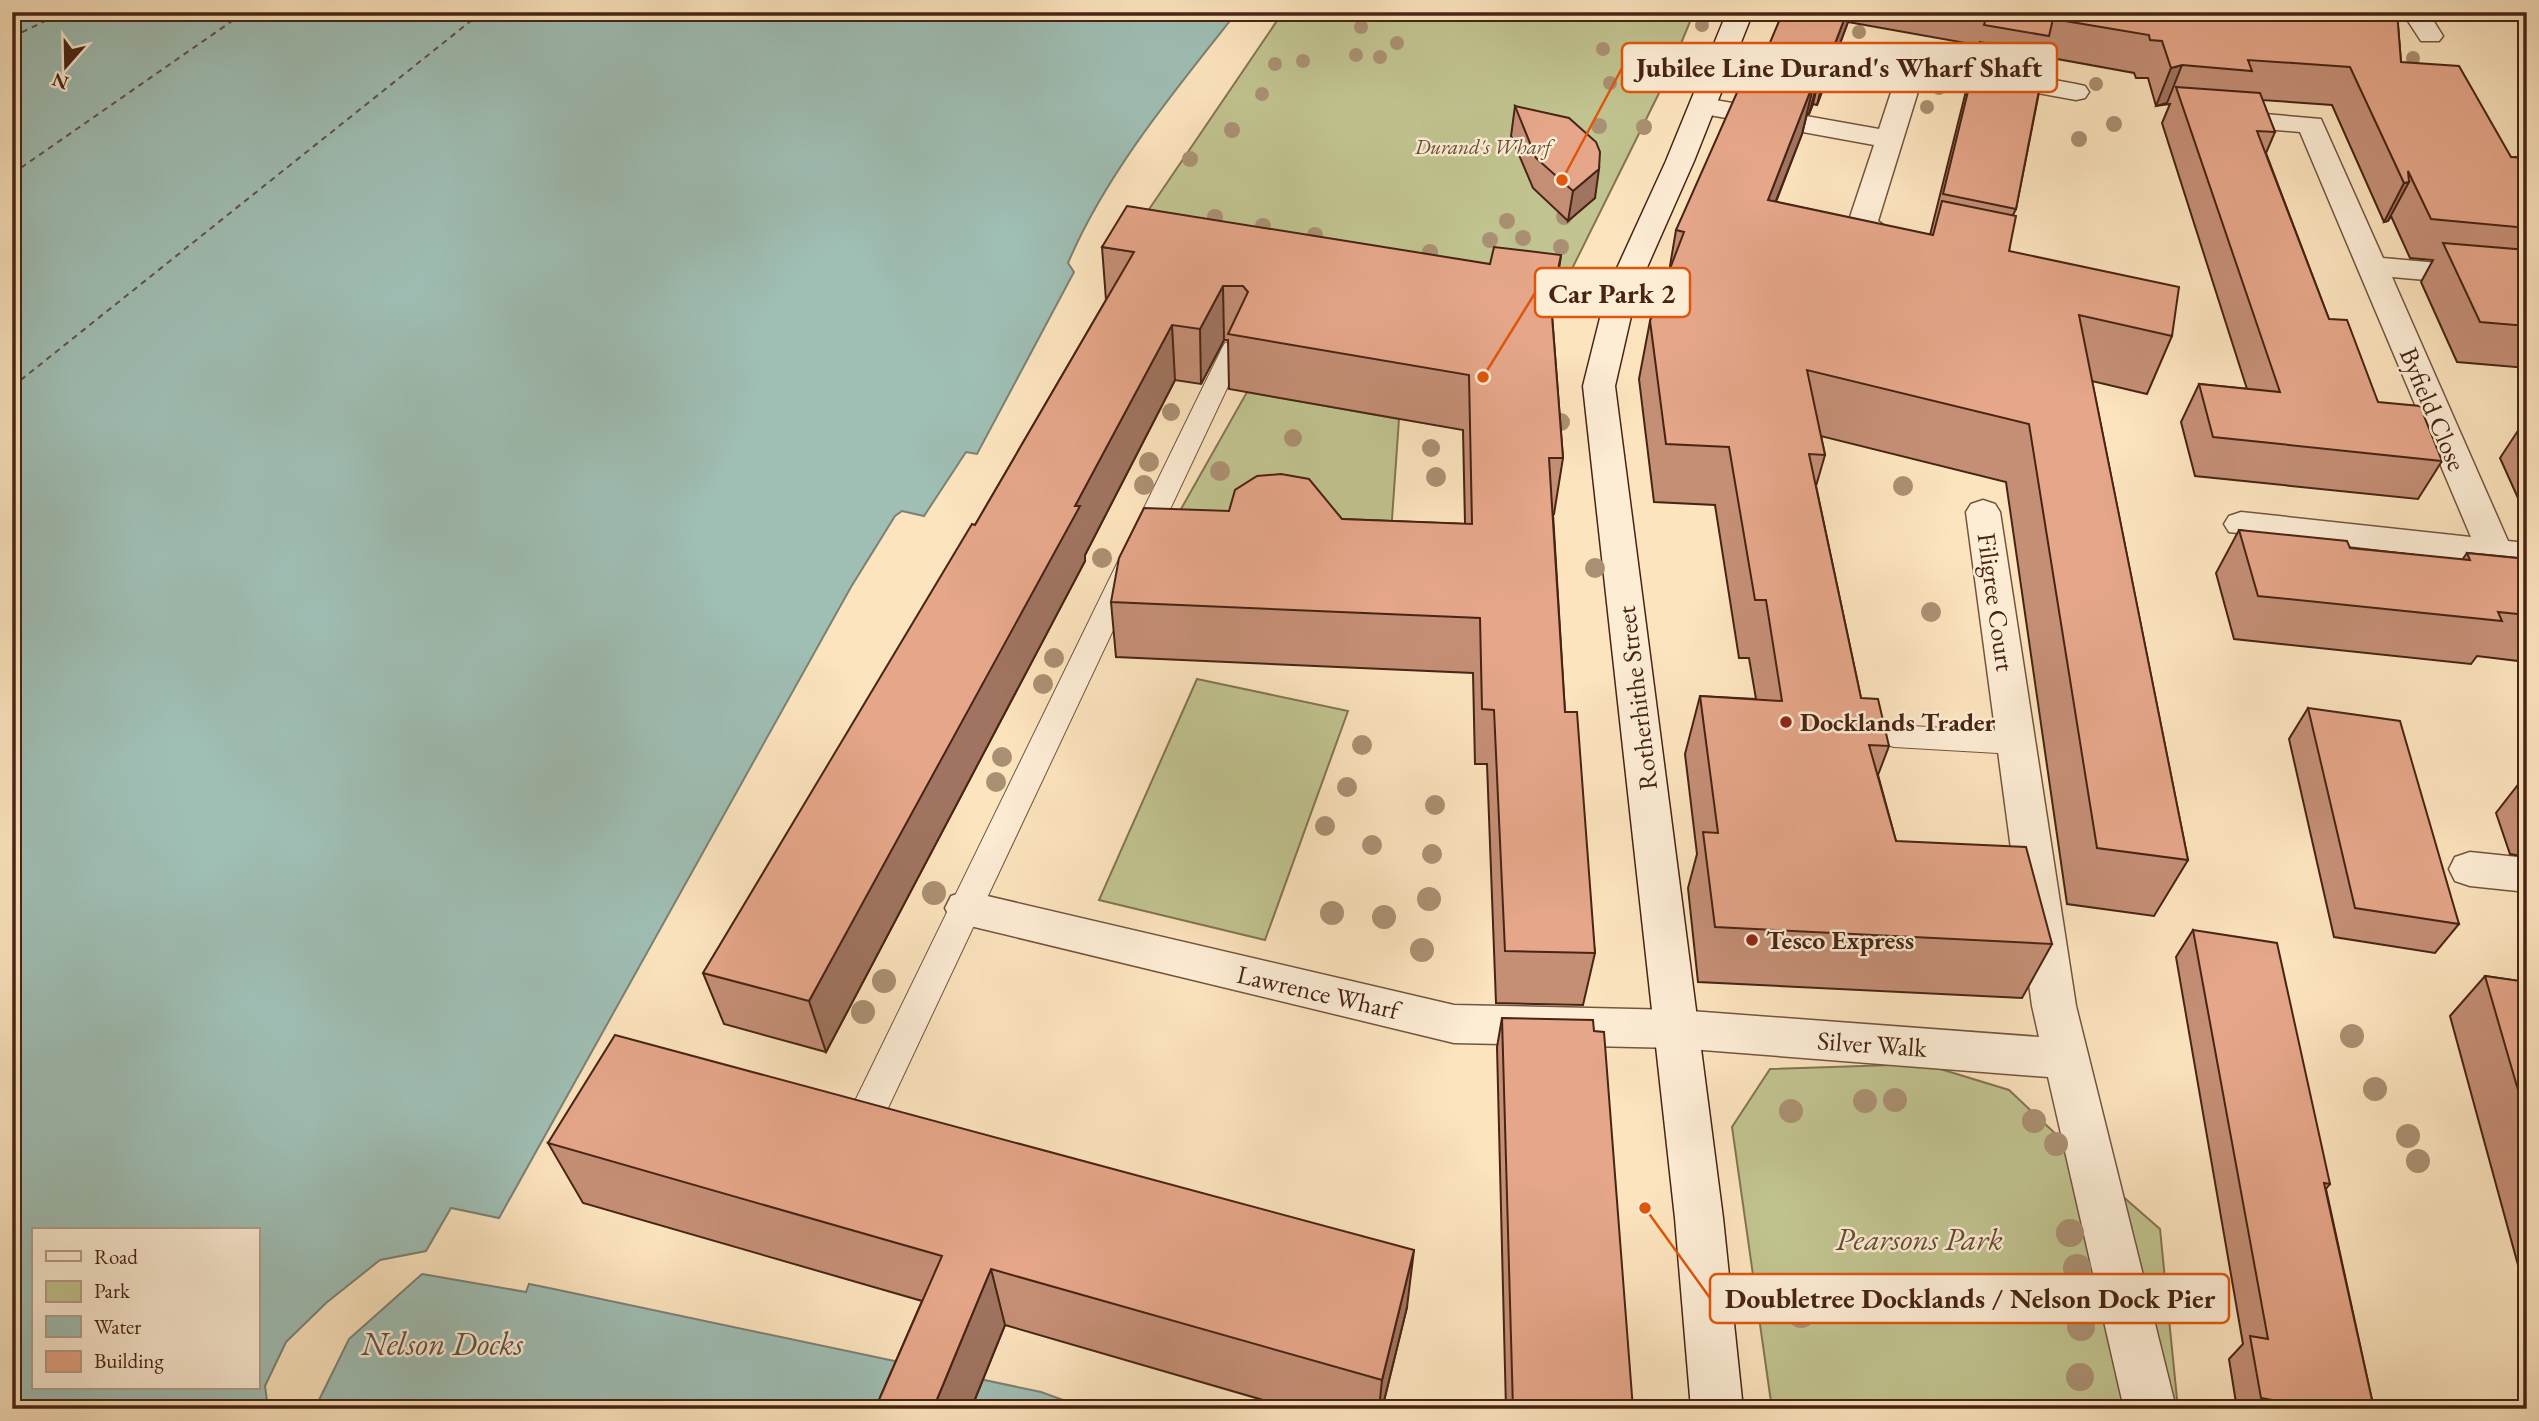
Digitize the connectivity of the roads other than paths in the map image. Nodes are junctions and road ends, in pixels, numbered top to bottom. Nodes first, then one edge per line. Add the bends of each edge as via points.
1 (1740, 12) edge
2 (2415, 12) edge
3 (2430, 36) dead end
4 (2076, 92) dead end
5 (1704, 106) junction
6 (2193, 116) edge
7 (1887, 139) junction
8 (1934, 249) edge
9 (2371, 266) junction
10 (2527, 280) edge
11 (1234, 348) edge
12 (1983, 512) dead end
13 (2241, 524) dead end
14 (2511, 554) edge
15 (1894, 736) dead end
16 (2015, 743) junction
17 (2470, 869) dead end
18 (2527, 876) edge
19 (966, 908) junction
20 (1677, 1029) junction
21 (2067, 1059) junction
22 (867, 1114) edge
23 (2148, 1400) dead end
24 (1717, 1409) edge

1 - 5 street, Rotherhithe Street
2 - 3 street
4 - 7 street via 1914,62
5 - 7 street
5 - 20 street, Rotherhithe Street via 1614,311 1600,386
6 - 9 street, Byfield Close via 2311,125
7 - 8 street via 1863,223 1881,237
9 - 10 street
9 - 14 street, Byfield Close
11 - 19 lane
12 - 16 street, Filigree Court
13 - 14 street, Byfield Close
15 - 16 lane
16 - 21 street, Filigree Court via 2054,1006
17 - 18 street
19 - 20 street, Lawrence Wharf via 1454,1024
19 - 22 lane
20 - 21 street, Silver Walk
20 - 24 street, Rotherhithe Street
21 - 23 street

